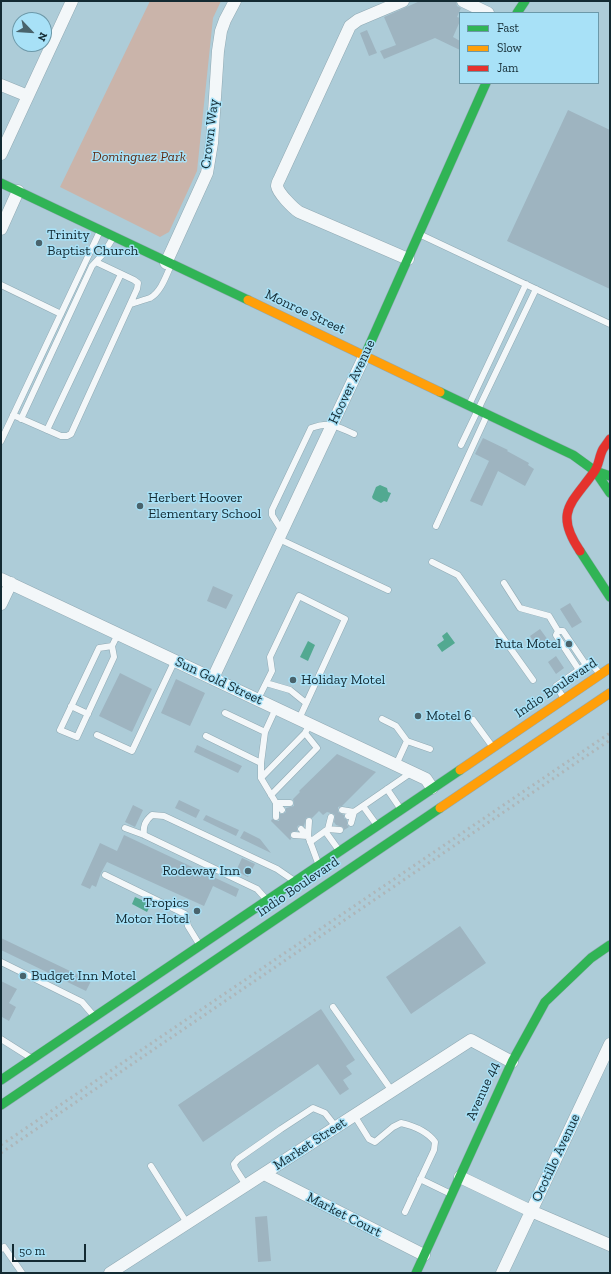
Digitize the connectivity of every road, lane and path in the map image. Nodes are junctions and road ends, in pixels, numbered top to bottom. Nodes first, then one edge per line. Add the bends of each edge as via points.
1 (72, 1) edge
2 (235, 1) edge
3 (403, 1) edge
4 (463, 1) edge
5 (525, 1) edge
6 (486, 12) edge
7 (518, 12) edge
8 (486, 84) edge
9 (1, 85) edge
10 (28, 96) junction
11 (1, 154) edge
12 (1, 183) edge
13 (18, 191) junction
14 (2, 222) edge
15 (100, 231) junction
16 (420, 234) junction
17 (113, 238) junction
18 (408, 259) junction
19 (96, 262) junction
20 (168, 264) junction
21 (121, 274) junction
22 (526, 284) junction
23 (1, 285) edge
24 (536, 289) junction
25 (131, 304) junction
26 (61, 314) junction
27 (610, 324) edge
28 (365, 355) junction
29 (473, 407) junction
30 (488, 414) junction
31 (13, 415) junction
32 (21, 419) junction
33 (333, 424) junction
34 (47, 430) junction
35 (354, 434) dead end
36 (610, 439) edge
37 (1, 441) edge
38 (462, 445) dead end
39 (610, 465) edge
40 (595, 471) junction
41 (610, 476) edge
42 (610, 493) edge
43 (436, 526) dead end
44 (281, 535) junction
45 (432, 562) dead end
46 (6, 581) edge
47 (504, 583) dead end
48 (388, 590) dead end
49 (610, 597) edge
50 (1, 604) edge
51 (558, 631) junction
52 (118, 634) junction
53 (112, 646) junction
54 (175, 660) junction
55 (586, 665) junction
56 (610, 668) edge
57 (579, 670) junction
58 (601, 675) junction
59 (214, 678) junction
60 (533, 680) dead end
61 (266, 683) junction
62 (610, 683) edge
63 (610, 693) edge
64 (258, 699) junction
65 (565, 699) junction
66 (306, 703) junction
67 (71, 706) junction
68 (276, 708) junction
69 (224, 712) dead end
70 (88, 714) junction
71 (299, 718) junction
72 (382, 719) dead end
73 (473, 720) dead end
74 (567, 722) junction
75 (308, 728) junction
76 (265, 732) junction
77 (97, 735) dead end
78 (206, 736) dead end
79 (408, 741) junction
80 (493, 747) junction
81 (430, 749) dead end
82 (261, 763) junction
83 (396, 765) junction
84 (412, 772) junction
85 (261, 778) junction
86 (471, 787) junction
87 (432, 788) junction
88 (387, 789) junction
89 (271, 795) junction
90 (290, 802) dead end
91 (276, 803) junction
92 (363, 806) junction
93 (282, 810) dead end
94 (342, 810) dead end
95 (401, 810) junction
96 (354, 812) junction
97 (348, 816) dead end
98 (276, 817) dead end
99 (331, 817) dead end
100 (309, 821) dead end
101 (351, 823) dead end
102 (336, 824) dead end
103 (377, 826) junction
104 (125, 828) dead end
105 (301, 829) dead end
106 (327, 830) junction
107 (340, 830) dead end
108 (144, 835) junction
109 (294, 835) dead end
110 (309, 839) junction
111 (339, 851) junction
112 (362, 861) junction
113 (319, 865) junction
114 (106, 875) dead end
115 (295, 881) junction
116 (267, 900) junction
117 (610, 945) edge
118 (200, 946) junction
119 (1, 962) edge
120 (332, 1007) dead end
121 (95, 1017) junction
122 (1, 1040) edge
123 (610, 1044) edge
124 (32, 1059) junction
125 (512, 1062) junction
126 (1, 1080) edge
127 (392, 1091) junction
128 (1, 1105) edge
129 (354, 1116) junction
130 (336, 1127) junction
131 (151, 1166) dead end
132 (264, 1174) junction
133 (460, 1177) junction
134 (420, 1179) junction
135 (246, 1185) junction
136 (452, 1194) junction
137 (531, 1211) junction
138 (404, 1212) dead end
139 (187, 1223) junction
140 (610, 1245) edge
141 (1, 1249) edge
142 (424, 1255) junction
143 (22, 1273) edge
144 (110, 1273) edge
145 (416, 1273) edge
146 (502, 1273) edge

1 - 10 street
2 - 20 street, Crown Way via 221,31 212,143 207,173
3 - 18 street via 358,20 350,26 277,186 299,212
4 - 6 street
5 - 7 main road
8 - 16 main road, Hoover Avenue
9 - 10 street
10 - 11 street
12 - 13 main road, Monroe Street
13 - 14 street
13 - 15 main road, Monroe Street
15 - 17 main road, Monroe Street
15 - 26 lane
16 - 18 main road, Hoover Avenue
16 - 22 lane
17 - 19 lane
17 - 20 main road, Monroe Street
18 - 28 main road, Hoover Avenue
19 - 21 lane
19 - 32 lane
20 - 25 lane via 160,287 155,293
20 - 28 main road, Monroe Street
21 - 25 lane via 138,283
21 - 34 lane
22 - 24 lane
22 - 29 lane
23 - 26 lane
24 - 27 lane
24 - 29 lane via 492,382
25 - 34 lane via 71,434 61,436
26 - 31 lane
28 - 29 main road, Monroe Street
28 - 33 street, Hoover Avenue
29 - 30 main road, Monroe Street
29 - 38 lane
30 - 40 main road, Monroe Street via 573,455
30 - 43 lane
31 - 32 lane
31 - 37 lane
32 - 34 lane
33 - 35 lane
33 - 44 street, Hoover Avenue
33 - 44 lane via 311,428 272,510
36 - 40 main road
39 - 40 main road
40 - 41 main road, Monroe Street
40 - 42 main road, Monroe Street
40 - 49 main road via 571,503 566,524 573,541
44 - 48 lane
44 - 59 street, Hoover Avenue
45 - 60 lane via 458,575
46 - 50 street
46 - 52 street, Sun Gold Street
47 - 51 lane via 520,608 549,616
51 - 55 lane via 563,631
51 - 57 lane via 556,635
52 - 53 lane
52 - 54 street, Sun Gold Street
53 - 67 lane via 99,648
53 - 70 lane via 114,657
54 - 59 street, Sun Gold Street
54 - 77 lane via 132,751
55 - 57 lane
55 - 58 lane via 590,662
56 - 58 main road, Indio Boulevard
57 - 65 lane via 556,686
58 - 65 main road, Indio Boulevard
59 - 64 street, Sun Gold Street
61 - 64 lane
61 - 66 lane via 290,690
61 - 66 lane via 272,671 270,657 299,596 345,619
62 - 74 main road via 584,700
63 - 74 main road, Indio Boulevard
64 - 68 street, Sun Gold Street
65 - 80 main road, Indio Boulevard
66 - 71 lane
67 - 70 lane
67 - 70 lane via 60,730 77,737
68 - 71 street, Sun Gold Street
68 - 76 lane
69 - 76 lane
71 - 75 street, Sun Gold Street
72 - 79 lane via 396,726
73 - 80 lane
74 - 86 main road, Indio Boulevard
75 - 83 street, Sun Gold Street
75 - 85 lane
75 - 89 lane via 317,748
76 - 82 lane
78 - 82 lane
79 - 81 lane
79 - 83 lane
80 - 87 main road, Indio Boulevard
82 - 85 lane
83 - 84 street, Sun Gold Street
84 - 87 street, Sun Gold Street via 426,779
84 - 88 lane
85 - 89 lane
86 - 87 main road via 449,790
86 - 112 main road, Indio Boulevard
87 - 95 main road, Indio Boulevard
87 - 112 main road via 425,807 381,838
88 - 92 lane
88 - 95 lane
89 - 91 lane
90 - 91 lane
91 - 93 lane
91 - 98 lane
92 - 96 lane
92 - 103 lane
94 - 96 lane
95 - 103 main road, Indio Boulevard
96 - 97 lane
96 - 101 lane
99 - 106 lane
100 - 110 lane
102 - 106 lane
103 - 111 main road, Indio Boulevard
104 - 108 lane
105 - 110 lane
106 - 107 lane
106 - 110 lane
106 - 111 lane
108 - 115 lane via 147,819 152,815 164,816 277,869
108 - 116 lane via 257,889
109 - 110 lane
110 - 113 lane
111 - 113 main road, Indio Boulevard
112 - 128 main road, Indio Boulevard
113 - 115 main road, Indio Boulevard
114 - 118 lane via 185,914 188,926
115 - 116 main road, Indio Boulevard
116 - 118 main road, Indio Boulevard
117 - 125 main road, Avenue 44 via 591,958 544,1002
118 - 121 main road, Indio Boulevard
119 - 121 lane via 82,1002
120 - 127 lane
121 - 124 main road, Indio Boulevard
122 - 124 lane
123 - 137 street, Ocotillo Avenue
124 - 126 main road, Indio Boulevard
125 - 127 street, Market Street via 471,1040
125 - 133 main road, Avenue 44
127 - 129 street, Market Street
129 - 130 street, Market Street
129 - 134 lane via 368,1140 375,1142 401,1123 431,1136 436,1142 434,1150
130 - 132 street, Market Street
130 - 135 lane via 324,1113 313,1108 238,1159 234,1168
131 - 139 lane
132 - 135 street, Market Street
132 - 142 street, Market Court
133 - 136 main road, Avenue 44
133 - 137 street
134 - 136 lane
134 - 138 lane
135 - 139 street, Market Street
136 - 142 main road, Avenue 44
137 - 140 street
137 - 146 street, Ocotillo Avenue
139 - 144 street, Market Street
141 - 143 lane via 4,1247
142 - 145 main road, Avenue 44

